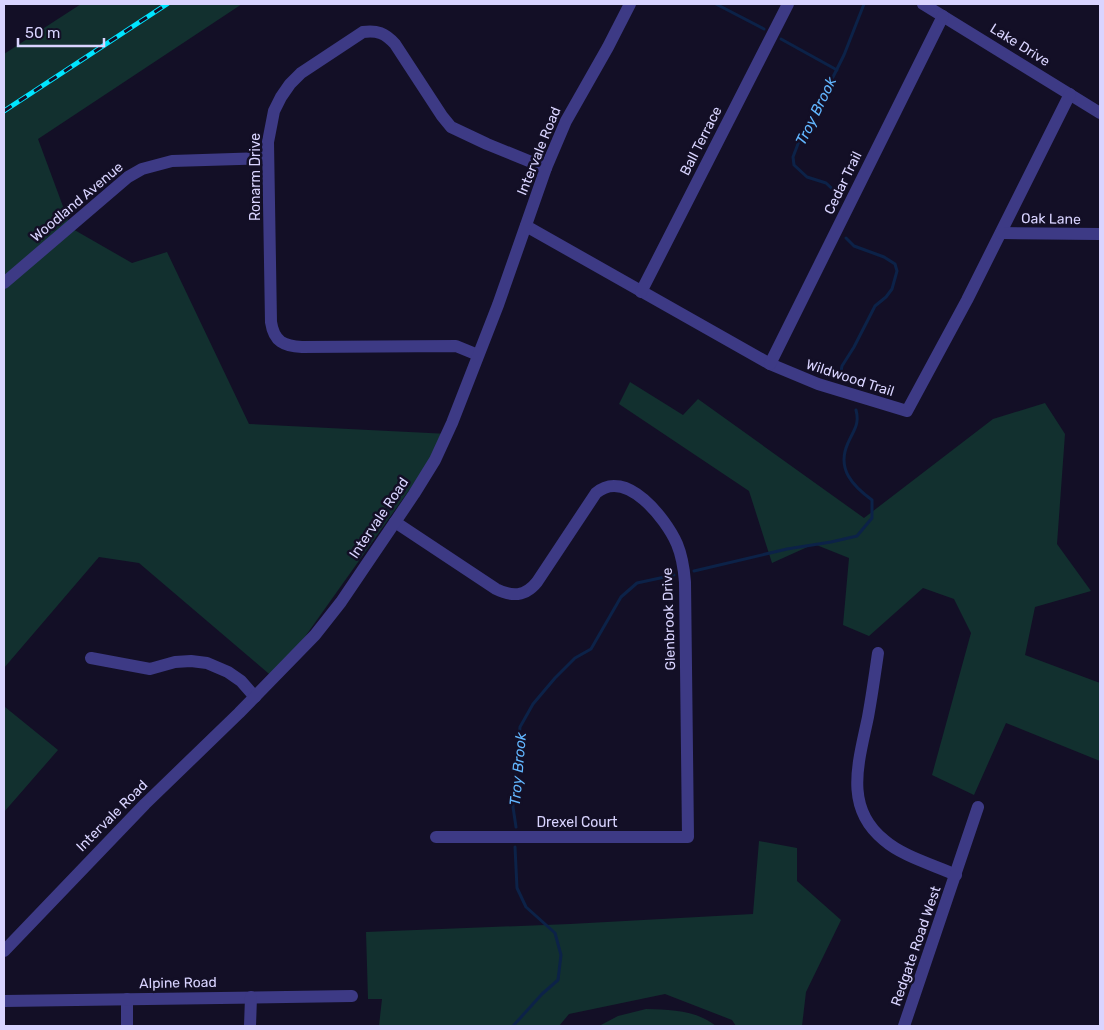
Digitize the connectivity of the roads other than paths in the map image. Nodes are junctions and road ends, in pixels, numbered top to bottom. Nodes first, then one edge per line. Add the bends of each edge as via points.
1 (630, 4) edge
2 (788, 4) edge
3 (923, 4) edge
4 (943, 16) junction
5 (1070, 94) junction
6 (1100, 113) edge
7 (268, 158) junction
8 (546, 168) junction
9 (526, 226) junction
10 (1001, 233) junction
11 (1100, 234) edge
12 (4, 283) edge
13 (641, 292) junction
14 (478, 355) junction
15 (770, 364) junction
16 (395, 522) junction
17 (878, 653) dead end
18 (91, 658) dead end
19 (254, 697) junction
20 (978, 807) dead end
21 (436, 837) dead end
22 (688, 837) joint
23 (956, 875) junction
24 (4, 951) edge
25 (352, 996) dead end
26 (251, 997) junction
27 (127, 999) junction
28 (4, 1001) edge
29 (127, 1026) edge
30 (250, 1026) edge
31 (904, 1026) edge

1 - 8 street, Intervale Road via 566,121
2 - 13 street, Ball Terrace
3 - 4 street, Lake Drive
4 - 5 street, Lake Drive
4 - 15 street, Cedar Trail
5 - 6 street, Lake Drive
5 - 10 street, Wildwood Trail
7 - 8 street, Ronarm Drive via 269,129 274,111 290,84 301,73 363,32 373,31 388,36 395,44 451,127
7 - 12 street, Woodland Avenue via 172,160 142,169 128,177
7 - 14 street, Ronarm Drive via 271,322 281,342 302,347 456,346
8 - 9 street, Intervale Road
9 - 13 street, Wildwood Trail
9 - 14 street, Intervale Road
10 - 11 street, Oak Lane
10 - 15 street, Wildwood Trail via 907,411 818,384
13 - 15 street, Wildwood Trail
14 - 16 street, Intervale Road via 435,460
16 - 19 street, Intervale Road via 315,635
16 - 22 street, Glenbrook Drive via 496,589 518,595 532,588 602,488 610,485 632,491 661,517 678,546 684,567
17 - 23 street, Redgate Road West via 857,769 858,800 872,828 883,840
18 - 19 street via 150,669 175,662 206,663 241,681
19 - 24 street, Intervale Road via 145,804
20 - 23 street, Redgate Road West
21 - 22 street, Drexel Court
23 - 31 street, Redgate Road West
25 - 26 street, Alpine Road
26 - 27 street, Alpine Road
26 - 30 street
27 - 28 street, Alpine Road
27 - 29 street

